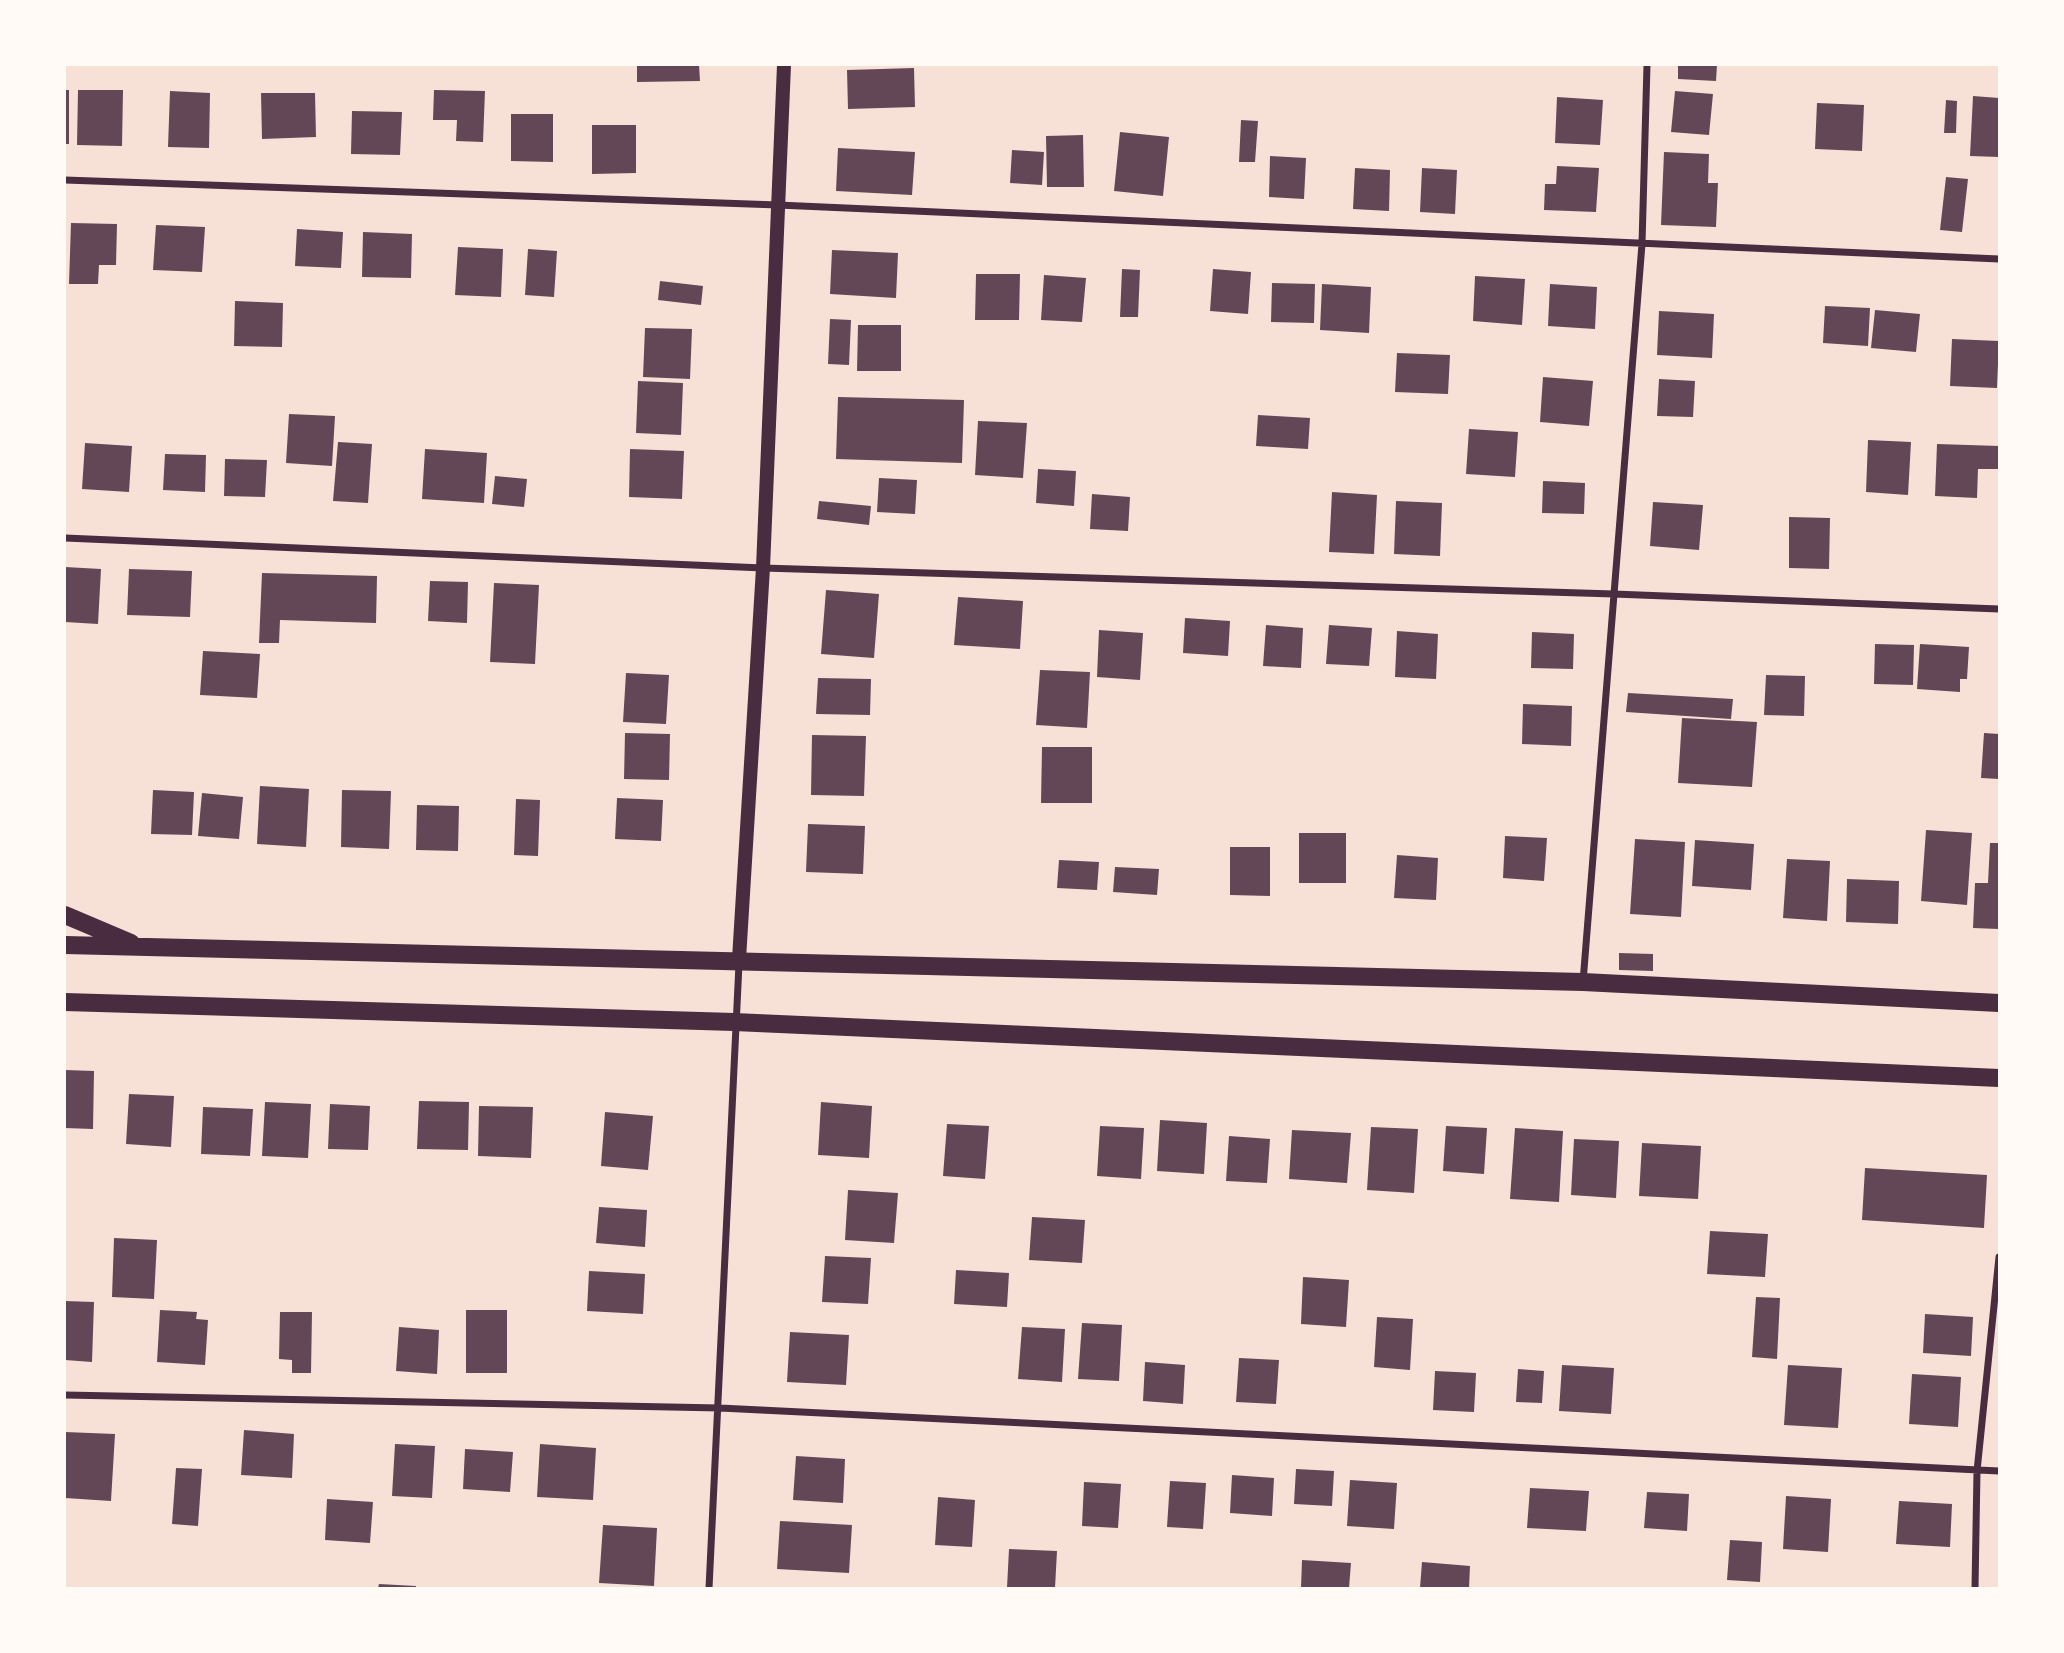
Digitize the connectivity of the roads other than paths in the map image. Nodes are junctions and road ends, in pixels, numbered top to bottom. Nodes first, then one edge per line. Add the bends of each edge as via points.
1 (784, 65) edge
2 (1647, 65) edge
3 (65, 180) edge
4 (778, 205) junction
5 (1642, 244) junction
6 (1999, 259) edge
7 (65, 538) edge
8 (763, 568) junction
9 (1614, 594) junction
10 (1999, 609) edge
11 (65, 915) edge
12 (65, 945) edge
13 (140, 947) junction
14 (739, 959) junction
15 (1583, 982) junction
16 (65, 1002) edge
17 (1999, 1003) edge
18 (131, 1006) junction
19 (65, 1015) edge
20 (734, 1021) junction
21 (1999, 1078) edge
22 (1999, 1257) edge
23 (65, 1395) edge
24 (720, 1408) junction
25 (1977, 1471) junction
26 (1999, 1471) edge
27 (709, 1588) edge
28 (1975, 1588) edge

1 - 4 main road
2 - 5 street
3 - 4 street
4 - 5 street
4 - 8 main road
5 - 6 street
5 - 9 street
7 - 8 street
8 - 9 street
8 - 14 main road
9 - 10 street
9 - 15 street
11 - 13 main road
12 - 13 main road
13 - 14 main road
14 - 15 main road
14 - 20 street
15 - 17 main road
16 - 18 main road
18 - 19 main road
18 - 20 main road
20 - 21 main road
20 - 24 street
22 - 25 street
23 - 24 street
24 - 25 street
24 - 27 street
25 - 26 street
25 - 28 street

